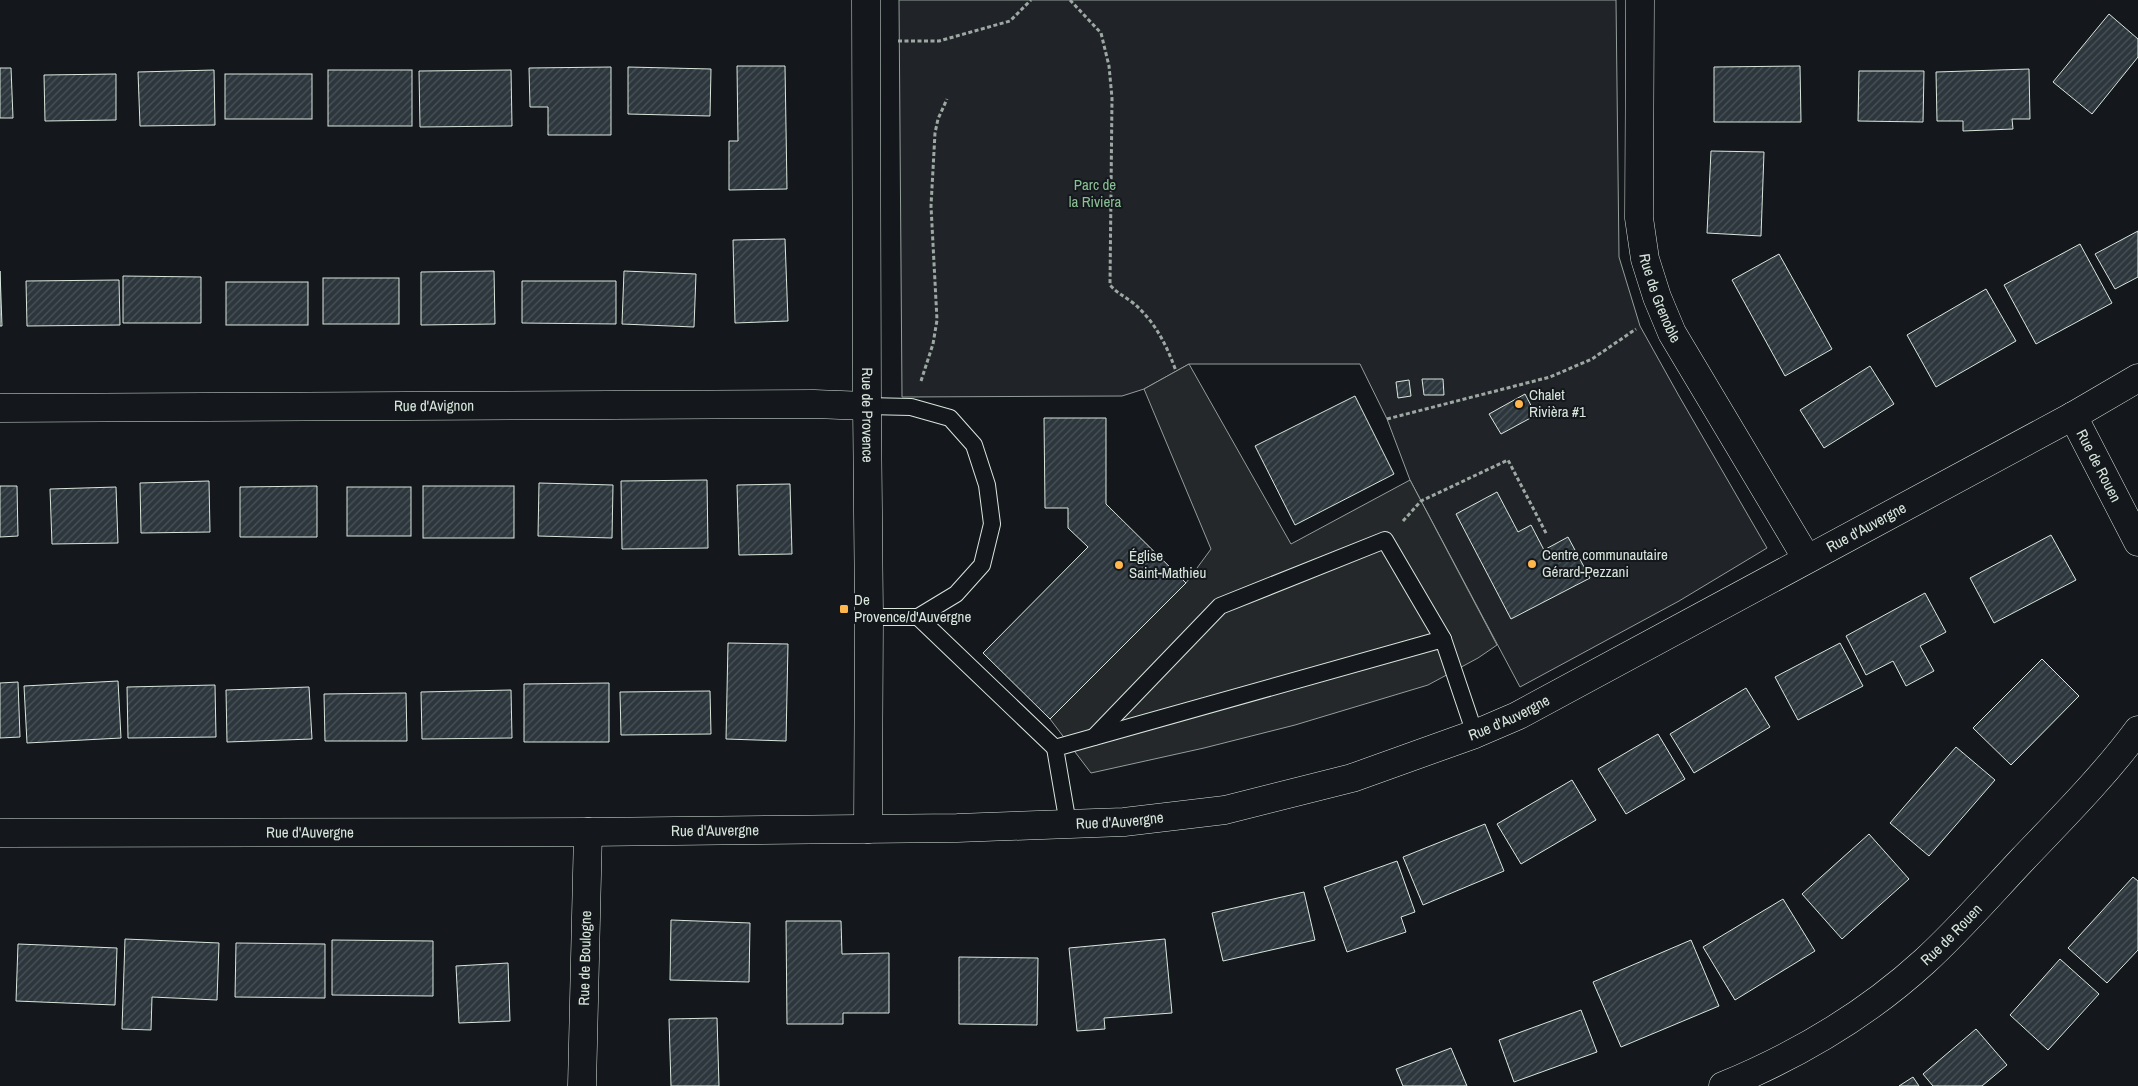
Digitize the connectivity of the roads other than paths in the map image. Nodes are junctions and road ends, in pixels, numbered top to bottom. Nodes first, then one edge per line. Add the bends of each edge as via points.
1 (866, 0) edge
2 (1640, 0) edge
3 (2138, 378) edge
4 (867, 406) junction
5 (0, 408) edge
6 (2073, 416) junction
7 (2138, 542) edge
8 (1807, 559) junction
9 (870, 617) junction
10 (918, 617) junction
11 (1443, 639) junction
12 (2138, 730) edge
13 (1475, 734) junction
14 (1093, 737) junction
15 (1055, 748) junction
16 (1068, 824) junction
17 (868, 829) junction
18 (588, 832) junction
19 (0, 833) edge
20 (582, 1086) edge
21 (1723, 1086) edge

1 - 4 street, Rue de Provence
2 - 8 street, Rue de Grenoble via 1640,218 1645,259 1672,332
3 - 6 street, Rue d'Auvergne
4 - 5 street, Rue d'Avignon
4 - 9 street, Rue de Provence
4 - 10 lane via 911,407 950,418 974,445 988,485 992,524 982,565 956,594
6 - 7 street, Rue de Rouen
6 - 8 street, Rue d'Auvergne
8 - 13 street, Rue d'Auvergne via 1526,711
9 - 10 lane
9 - 17 street, Rue de Provence
10 - 15 lane
11 - 13 lane
11 - 14 lane
11 - 14 lane via 1385,540 1220,606
12 - 21 street, Rue de Rouen via 2044,838 1925,961 1883,996 1816,1042
13 - 16 street, Rue d'Auvergne via 1352,778 1224,810 1124,822
14 - 15 lane
15 - 16 lane
16 - 17 street, Rue d'Auvergne
17 - 18 street, Rue d'Auvergne
18 - 19 street, Rue d'Auvergne
18 - 20 street, Rue de Boulogne

